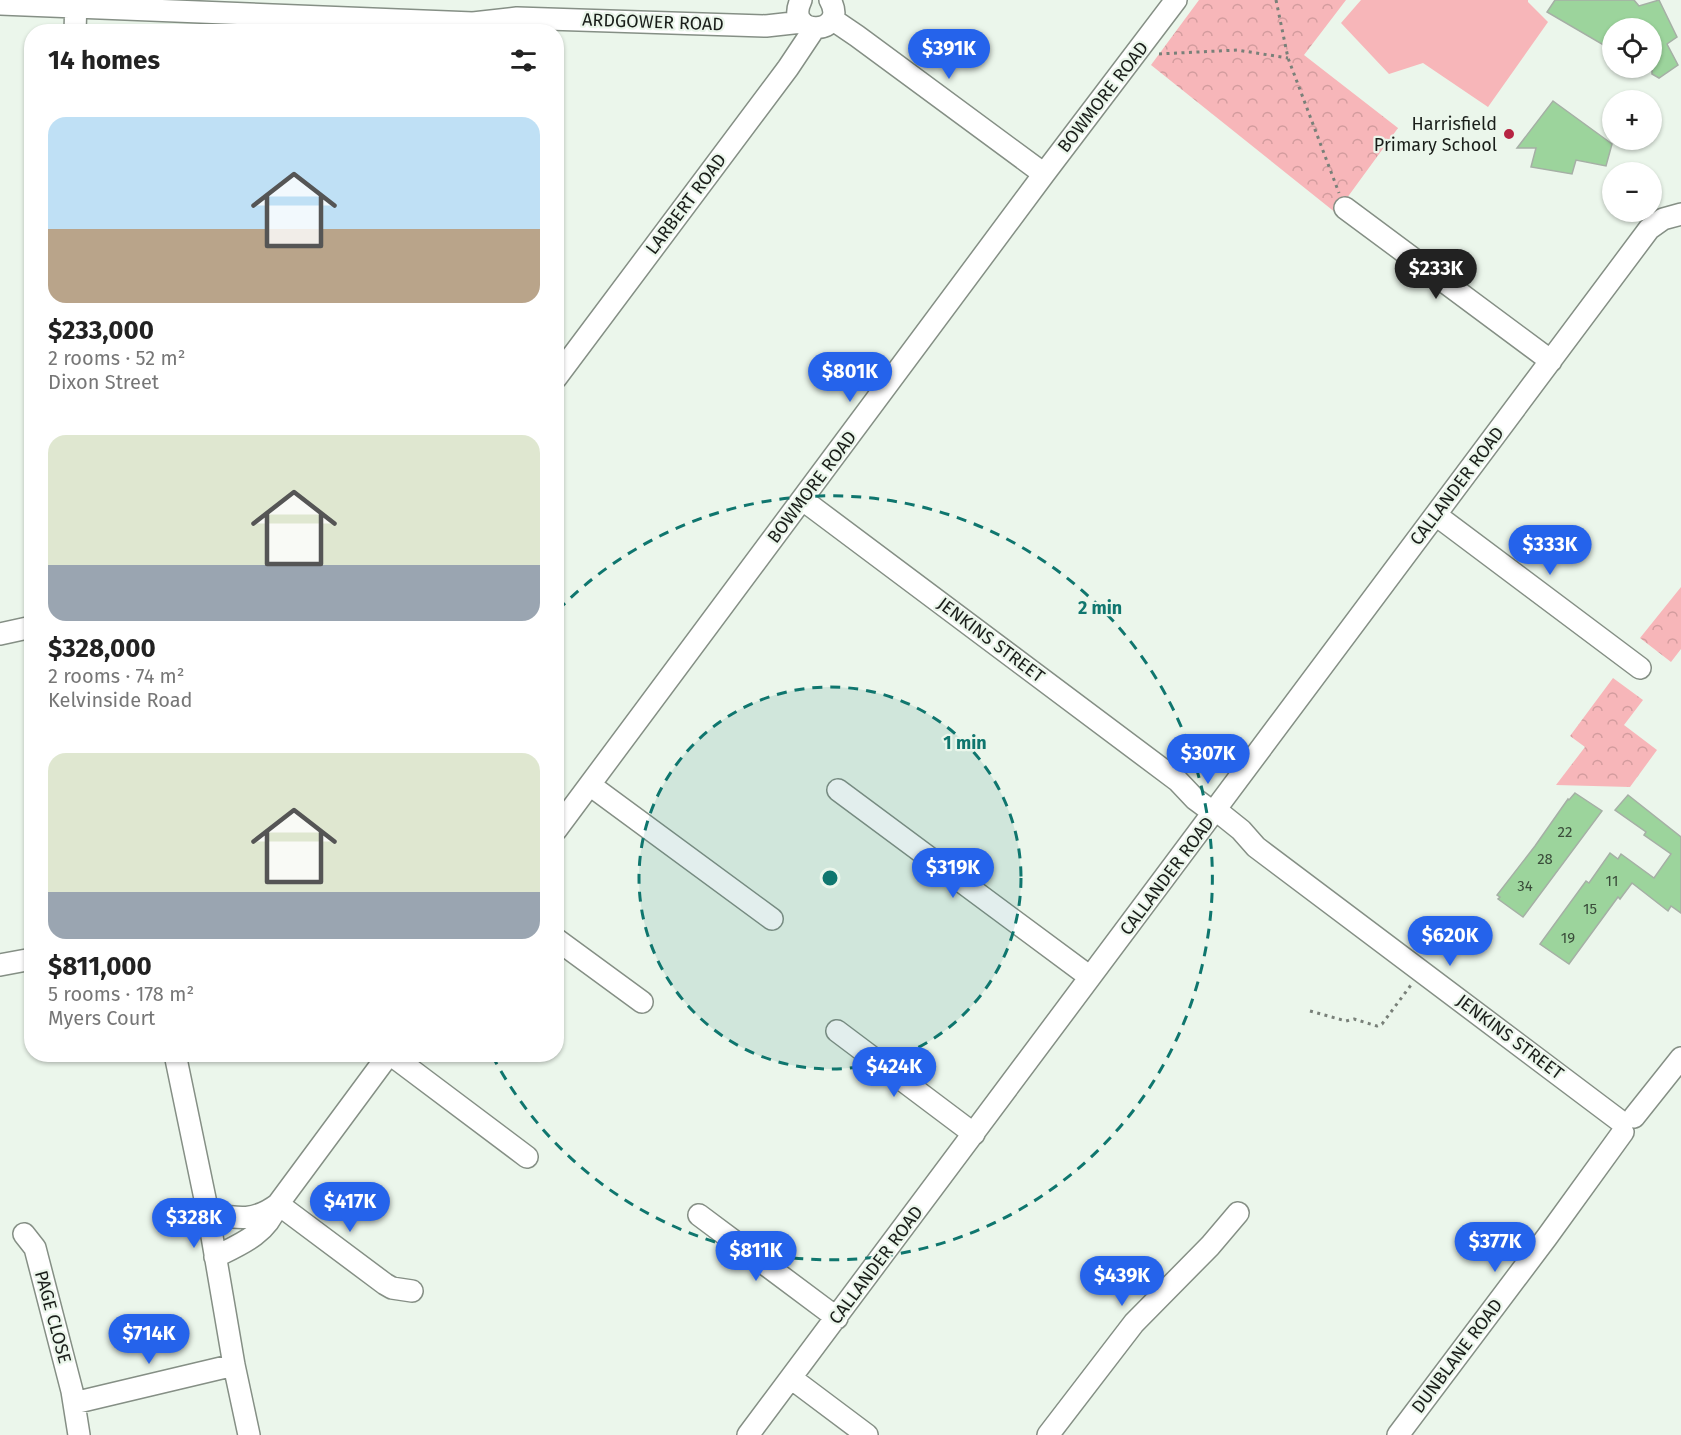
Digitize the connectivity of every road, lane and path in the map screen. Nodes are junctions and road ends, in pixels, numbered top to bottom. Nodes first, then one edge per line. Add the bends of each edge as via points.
1 (801, 0) edge
2 (1176, 0) edge
3 (1276, 0) edge
4 (76, 3) edge
5 (0, 4) edge
6 (293, 8) edge
7 (517, 9) edge
8 (825, 13) edge
9 (75, 24) edge
10 (441, 24) edge
11 (477, 24) edge
12 (1136, 55) junction
13 (1288, 58) junction
14 (1044, 174) junction
15 (1345, 208) joint
16 (1681, 214) edge
17 (1551, 361) junction
18 (564, 367) edge
19 (803, 500) junction
20 (1436, 515) junction
21 (24, 629) edge
22 (0, 634) edge
23 (1640, 668) dead end
24 (590, 785) junction
25 (838, 790) dead end
26 (1215, 811) junction
27 (564, 819) edge
28 (772, 919) dead end
29 (564, 945) edge
30 (24, 960) edge
31 (0, 965) edge
32 (1428, 975) junction
33 (1090, 977) junction
34 (642, 1002) dead end
35 (1310, 1011) dead end
36 (837, 1031) dead end
37 (1681, 1058) edge
38 (177, 1062) edge
39 (383, 1062) edge
40 (400, 1062) edge
41 (1625, 1123) junction
42 (974, 1134) junction
43 (527, 1156) dead end
44 (278, 1204) junction
45 (1238, 1212) dead end
46 (208, 1213) junction
47 (699, 1215) dead end
48 (24, 1234) dead end
49 (215, 1257) junction
50 (412, 1291) dead end
51 (837, 1318) junction
52 (234, 1365) junction
53 (791, 1378) junction
54 (74, 1403) junction
55 (79, 1435) edge
56 (249, 1435) edge
57 (748, 1435) edge
58 (867, 1435) edge
59 (1048, 1435) edge
60 (1398, 1435) edge

1 - 8 street via 798,12
2 - 12 street, BOWMORE ROAD
3 - 13 path
4 - 5 street, ARDGOWER ROAD
4 - 6 street, ARDGOWER ROAD
4 - 9 street
6 - 10 street, ARDGOWER ROAD
7 - 8 street, ARDGOWER ROAD via 766,26
7 - 11 street, ARDGOWER ROAD
8 - 14 street
8 - 18 street, LARBERT ROAD
12 - 13 path via 1237,50
12 - 14 street, BOWMORE ROAD
13 - 15 path
14 - 19 street, BOWMORE ROAD
15 - 17 street
16 - 17 street, CALLANDER ROAD via 1663,219 1649,229
17 - 20 street, CALLANDER ROAD
19 - 24 street, BOWMORE ROAD
19 - 26 street, JENKINS STREET via 1178,781 1196,788
20 - 23 street
20 - 26 street, CALLANDER ROAD
21 - 22 street
24 - 27 street, BOWMORE ROAD
24 - 28 street
25 - 33 street
26 - 32 street, JENKINS STREET via 1238,838 1256,847
26 - 33 street, CALLANDER ROAD
29 - 34 street
30 - 31 street
32 - 35 path via 1417,988 1412,984 1377,1026
32 - 41 street, JENKINS STREET
33 - 42 street, CALLANDER ROAD
36 - 42 street
37 - 41 street, DUNBLANE ROAD
38 - 46 street
39 - 44 street
40 - 43 street
41 - 60 street, DUNBLANE ROAD via 1541,1245
42 - 51 street, CALLANDER ROAD
44 - 46 street via 268,1212 247,1218
44 - 49 street via 260,1232
44 - 50 street via 385,1284
45 - 59 street via 1134,1323
46 - 49 street
47 - 51 street
48 - 54 street, PAGE CLOSE via 35,1248
49 - 52 street
51 - 53 street, CALLANDER ROAD
52 - 54 street
52 - 56 street
53 - 57 street, CALLANDER ROAD
53 - 58 street
54 - 55 street, PAGE CLOSE

